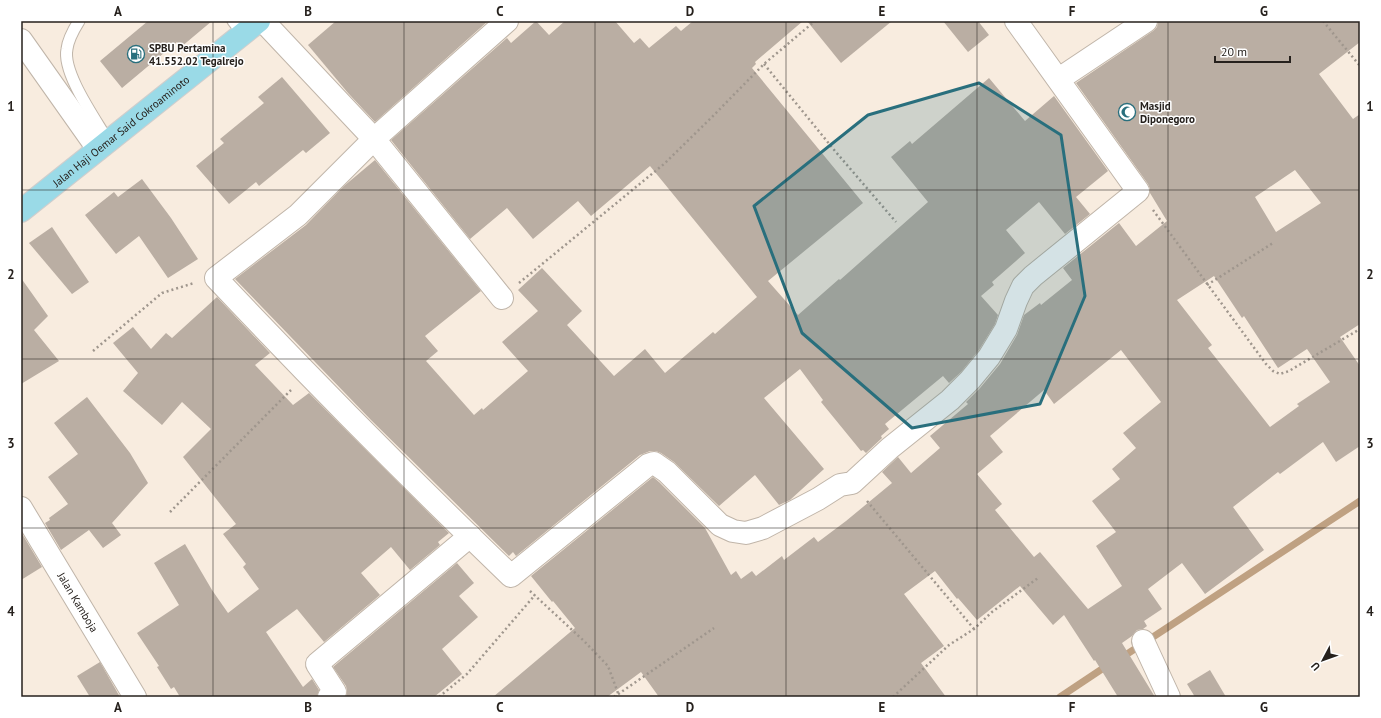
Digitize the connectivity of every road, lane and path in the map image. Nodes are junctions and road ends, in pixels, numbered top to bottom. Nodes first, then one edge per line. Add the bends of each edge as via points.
1 (79, 21) edge
2 (263, 21) edge
3 (507, 21) edge
4 (815, 21) edge
5 (1016, 21) edge
6 (1146, 21) edge
7 (1323, 21) edge
8 (245, 25) edge
9 (21, 40) edge
10 (764, 64) junction
11 (1360, 66) edge
12 (1059, 79) junction
13 (374, 139) junction
14 (103, 145) junction
15 (1138, 190) junction
16 (21, 211) edge
17 (896, 222) dead end
18 (1273, 243) dead end
19 (216, 278) junction
20 (1208, 285) junction
21 (502, 298) joint
22 (1360, 329) edge
23 (93, 351) dead end
24 (307, 374) junction
25 (852, 483) junction
26 (21, 508) edge
27 (170, 512) dead end
28 (470, 536) junction
29 (511, 576) junction
30 (1038, 578) dead end
31 (535, 595) junction
32 (714, 628) dead end
33 (974, 629) junction
34 (1143, 641) dead end
35 (618, 693) junction
36 (135, 697) edge
37 (329, 697) edge
38 (439, 697) edge
39 (614, 697) edge
40 (617, 697) edge
41 (893, 697) edge
42 (1169, 697) edge

1 - 14 lane via 66,49 68,70
2 - 13 street
3 - 13 street
4 - 10 path
5 - 12 street
6 - 12 street
7 - 11 path
8 - 14 main road, Jalan Haji Oemar Said Cokroaminoto
9 - 14 street
10 - 17 path
10 - 21 path via 664,164
12 - 15 street
13 - 19 street via 298,215
13 - 21 street
14 - 16 main road, Jalan Haji Oemar Said Cokroaminoto
15 - 20 path
15 - 25 street via 1023,286 1006,329 989,357 970,380
18 - 20 path
19 - 23 path via 162,293
19 - 24 street
20 - 22 path via 1266,364 1280,374
24 - 27 path
24 - 28 street
25 - 29 street via 840,486 763,528 746,533 732,531 720,525 667,472 654,463 648,465
25 - 33 path
26 - 36 street, Jalan Kamboja
28 - 29 street
28 - 37 street via 317,664 335,692
29 - 31 path
30 - 33 path via 992,612
31 - 35 path via 608,666
31 - 38 path via 467,674
32 - 35 path
33 - 41 path via 949,645
34 - 42 street
35 - 39 path
35 - 40 path

